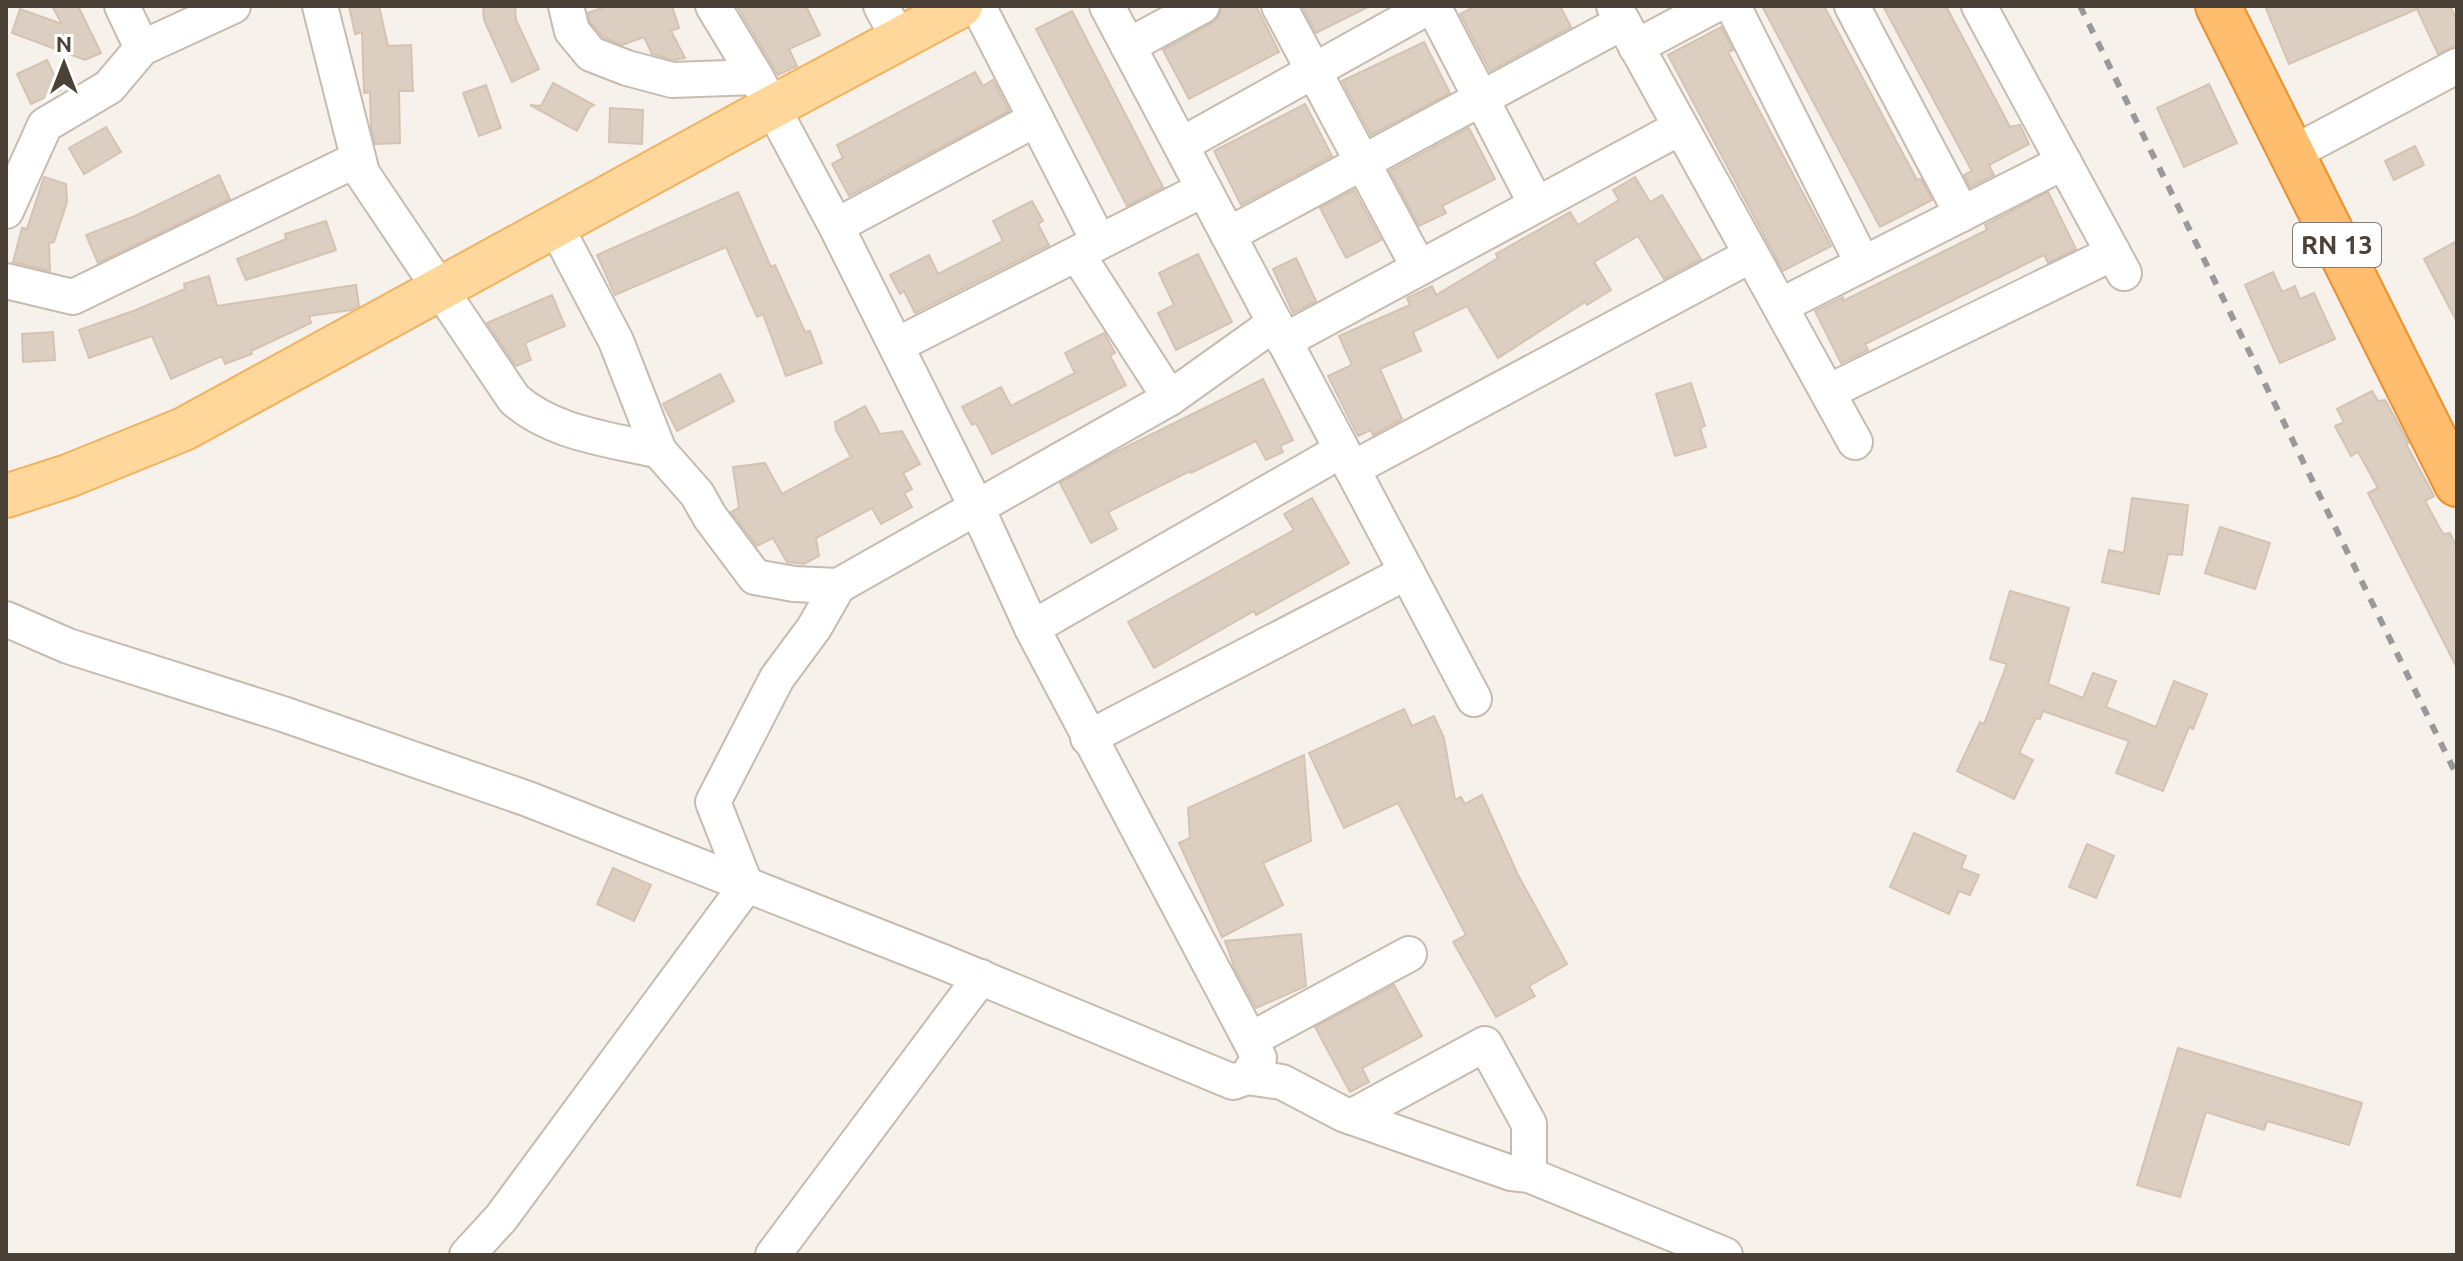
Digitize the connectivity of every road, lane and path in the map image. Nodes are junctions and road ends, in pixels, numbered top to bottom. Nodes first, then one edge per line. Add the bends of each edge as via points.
1 (122, 6) edge
2 (233, 6) edge
3 (320, 6) edge
4 (566, 6) edge
5 (713, 6) edge
6 (961, 6) edge
7 (978, 6) edge
8 (1107, 6) edge
9 (1202, 6) edge
10 (1279, 6) edge
11 (1432, 6) edge
12 (1713, 6) edge
13 (1733, 6) edge
14 (1852, 6) edge
15 (1979, 6) edge
16 (2218, 6) edge
17 (2241, 6) edge
18 (890, 22) edge
19 (1624, 25) edge
20 (1128, 46) junction
21 (142, 48) junction
22 (2457, 66) edge
23 (1314, 71) junction
24 (764, 92) junction
25 (1481, 98) junction
26 (1036, 119) junction
27 (1681, 127) junction
28 (1181, 145) junction
29 (2301, 147) junction
30 (358, 159) junction
31 (1363, 162) junction
32 (2064, 162) junction
33 (1204, 189) junction
34 (1536, 204) junction
35 (6, 211) edge
36 (1962, 214) junction
37 (555, 225) junction
38 (836, 226) junction
39 (1228, 235) junction
40 (1088, 248) junction
41 (1751, 255) junction
42 (1863, 264) junction
43 (1419, 268) junction
44 (6, 281) edge
45 (440, 288) junction
46 (1780, 306) junction
47 (1280, 332) junction
48 (897, 345) junction
49 (1828, 392) junction
50 (1170, 398) junction
51 (2457, 427) edge
52 (1855, 442) dead end
53 (659, 451) junction
54 (1347, 459) junction
55 (2457, 484) edge
56 (6, 496) edge
57 (977, 508) junction
58 (1407, 572) junction
59 (838, 586) junction
60 (6, 619) edge
61 (1032, 628) junction
62 (1474, 699) dead end
63 (1088, 738) junction
64 (746, 886) junction
65 (1409, 954) dead end
66 (981, 977) junction
67 (1250, 1040) junction
68 (1247, 1077) junction
69 (1351, 1117) junction
70 (1529, 1175) junction
71 (467, 1255) edge
72 (773, 1255) edge
73 (1725, 1255) edge

1 - 21 street
2 - 21 street
3 - 30 street
4 - 24 street via 572,31 591,54 672,80
5 - 24 street
6 - 18 main road
7 - 26 street
8 - 20 street
9 - 20 street
10 - 23 street
11 - 23 street
11 - 25 street
12 - 19 street
13 - 42 street
14 - 36 street
15 - 32 street
16 - 29 highway, RN 13
17 - 29 highway, RN 13
18 - 24 main road
19 - 25 street
19 - 27 street
20 - 28 street
21 - 35 street via 109,87 45,125
22 - 29 street
23 - 28 street
23 - 31 street
24 - 37 main road
24 - 38 street
25 - 31 street
25 - 34 street
26 - 38 street
26 - 40 street
27 - 34 street
27 - 41 street
28 - 33 street
29 - 51 highway, RN 13
29 - 55 highway, RN 13
30 - 44 street via 73,297
30 - 45 street via 362,173
31 - 39 street
31 - 43 street
32 - 36 street
32 - 49 street via 2119,263
33 - 39 street
33 - 40 street
34 - 43 street
36 - 42 street
37 - 45 main road
37 - 53 street via 616,341
38 - 48 street
39 - 47 street
40 - 48 street
40 - 50 street
41 - 46 street
41 - 54 street
42 - 46 street
43 - 47 street
45 - 53 street via 514,399 531,414 553,425
45 - 56 main road via 184,429
46 - 49 street
47 - 50 street
47 - 54 street
48 - 57 street
49 - 52 street
50 - 57 street
53 - 59 street via 697,494 755,577
54 - 58 street
54 - 61 street
57 - 59 street
57 - 61 street
58 - 62 street
58 - 63 street
59 - 64 street via 777,678 713,802
60 - 64 street via 68,646 528,799
61 - 63 street
63 - 67 street
64 - 66 street
64 - 71 street via 501,1218
65 - 67 street
66 - 68 street via 1233,1082
66 - 72 street
67 - 68 street via 1259,1058
68 - 69 street via 1282,1082
69 - 70 street
69 - 70 street via 1485,1044 1529,1124
70 - 73 street

